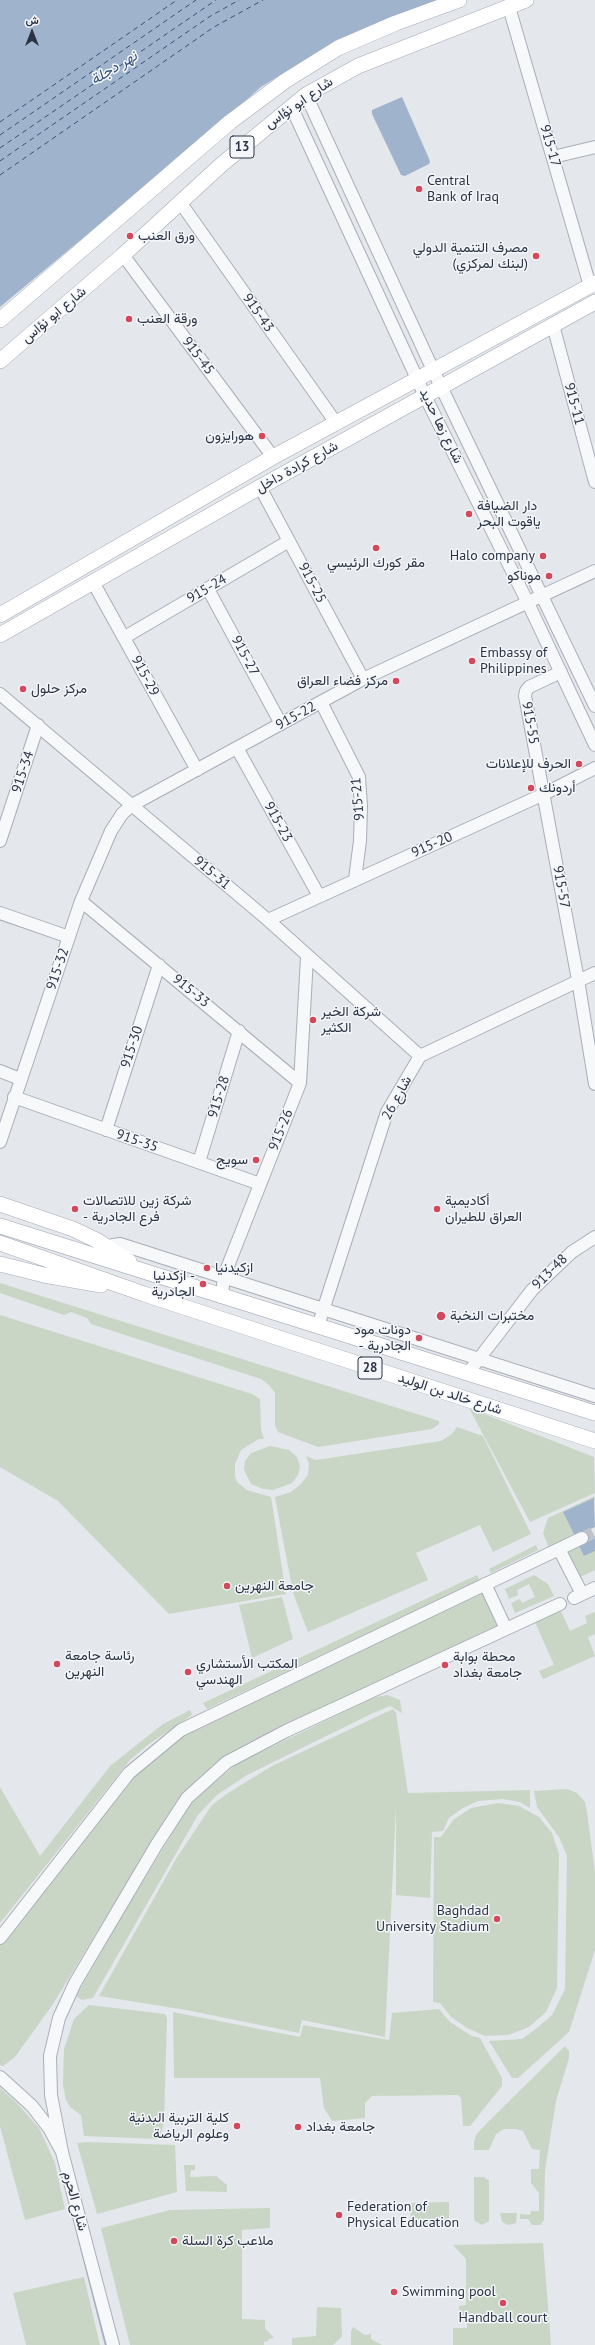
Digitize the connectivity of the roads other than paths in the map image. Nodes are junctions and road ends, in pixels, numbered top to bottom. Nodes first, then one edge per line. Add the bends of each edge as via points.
1 (458, 0) edge
2 (526, 0) edge
3 (509, 7) junction
4 (306, 95) junction
5 (292, 106) junction
6 (595, 147) edge
7 (553, 157) junction
8 (180, 202) junction
9 (123, 255) junction
10 (592, 284) edge
11 (595, 302) edge
12 (0, 320) edge
13 (553, 325) junction
14 (0, 361) edge
15 (433, 370) junction
16 (418, 379) junction
17 (441, 387) junction
18 (425, 396) junction
19 (336, 423) junction
20 (273, 457) junction
21 (595, 482) edge
22 (260, 487) junction
23 (289, 541) junction
24 (595, 571) edge
25 (93, 582) junction
26 (208, 588) junction
27 (544, 596) junction
28 (528, 603) junction
29 (0, 615) edge
30 (0, 635) edge
31 (125, 637) junction
32 (561, 672) junction
33 (363, 679) junction
34 (0, 694) edge
35 (321, 702) junction
36 (595, 706) edge
37 (281, 724) junction
38 (38, 725) junction
39 (595, 745) edge
40 (237, 748) junction
41 (595, 768) edge
42 (197, 770) junction
43 (544, 794) junction
44 (132, 805) junction
45 (0, 841) edge
46 (355, 879) junction
47 (319, 896) junction
48 (81, 901) junction
49 (0, 913) edge
50 (268, 920) junction
51 (69, 937) junction
52 (307, 957) junction
53 (159, 965) junction
54 (595, 973) edge
55 (578, 980) junction
56 (239, 1031) junction
57 (420, 1056) junction
58 (0, 1072) edge
59 (20, 1079) junction
60 (300, 1083) junction
61 (595, 1084) edge
62 (14, 1097) junction
63 (106, 1130) junction
64 (0, 1142) edge
65 (199, 1162) junction
66 (260, 1184) junction
67 (0, 1204) edge
68 (0, 1226) edge
69 (595, 1237) edge
70 (0, 1243) edge
71 (108, 1248) junction
72 (0, 1264) edge
73 (150, 1274) junction
74 (224, 1276) junction
75 (144, 1294) junction
76 (222, 1295) junction
77 (323, 1308) junction
78 (318, 1326) junction
79 (479, 1358) junction
80 (468, 1373) junction
81 (595, 1396) edge
82 (595, 1413) edge
83 (574, 1435) junction
84 (595, 1441) edge
85 (595, 1445) edge
86 (582, 1538) tunnel mouth
87 (559, 1549) junction
88 (485, 1584) junction
89 (595, 1588) edge
90 (560, 1604) dead end
91 (506, 1629) junction
92 (0, 1938) edge
93 (0, 2077) edge
94 (62, 2152) junction
95 (113, 2345) edge

1 - 12 main road, شارع ابو نؤاس / 13 via 338,48 285,81 230,122
2 - 3 main road, شارع ابو نؤاس / 13
3 - 4 main road, شارع ابو نؤاس / 13 via 358,66
3 - 7 street, 915-17
4 - 5 main road, شارع ابو نؤاس / 13
4 - 15 street, شارع زها حديد
5 - 8 main road, شارع ابو نؤاس / 13
5 - 16 street, شارع زها حديد
6 - 7 street
7 - 10 street, 915-17
8 - 9 main road, شارع ابو نؤاس / 13
8 - 19 street, 915-43
9 - 14 main road, شارع ابو نؤاس / 13
9 - 20 street, 915-45
10 - 15 main road, شارع كرادة داخل
11 - 13 main road, شارع كرادة داخل
13 - 17 main road, شارع كرادة داخل
13 - 21 street, 915-11
15 - 16 main road, شارع كرادة داخل
15 - 17 street, شارع زها حديد
16 - 18 street, شارع زها حديد
16 - 19 main road, شارع كرادة داخل
17 - 18 main road, شارع كرادة داخل
17 - 27 street, شارع زها حديد
18 - 22 main road, شارع كرادة داخل
18 - 28 street, شارع زها حديد
19 - 20 main road, شارع كرادة داخل
20 - 29 main road, شارع كرادة داخل
22 - 23 street, 915-25
22 - 25 main road, شارع كرادة داخل
23 - 26 street, 915-24
23 - 33 street, 915-25
24 - 27 street, 915-22
25 - 30 main road, شارع كرادة داخل
25 - 31 street, 915-29
26 - 31 street, 915-24
26 - 37 street, 915-27
27 - 28 street, 915-22
27 - 36 street, شارع زها حديد
28 - 32 street, شارع زها حديد
28 - 33 street, 915-22
31 - 42 street, 915-29
32 - 39 street, شارع زها حديد
32 - 43 street, 915-55 via 529,687 526,691
33 - 35 street, 915-22
34 - 38 street, 915-31
35 - 37 street, 915-22
35 - 46 street, 915-21 via 359,777 361,813
37 - 40 street, 915-22
38 - 44 street, 915-31
38 - 45 street, 915-34
40 - 42 street, 915-22
40 - 47 street, 915-23
41 - 43 street, 915-20
42 - 44 street, 915-22
43 - 46 street, 915-20
43 - 55 street, 915-57
44 - 48 street, 915-32 via 122,814 111,831
44 - 50 street, 915-31
46 - 47 street, 915-20
47 - 50 street, 915-20
48 - 51 street, 915-32
48 - 53 street, 915-33
49 - 51 street
50 - 52 street, 915-31
51 - 59 street, 915-32
52 - 57 street, 915-31
52 - 60 street, 915-26
53 - 56 street, 915-33
53 - 63 street, 915-30
54 - 55 street
55 - 57 street
55 - 61 street, 915-57
56 - 60 street, 915-33
56 - 65 street, 915-28
57 - 77 street, شارع 26 via 387,1112
58 - 59 street
59 - 62 street, 915-32
60 - 66 street, 915-26
62 - 63 street, 915-35
62 - 64 street, 915-32
63 - 65 street, 915-35
65 - 66 street, 915-35
66 - 74 street, 915-26
67 - 71 main road via 73,1229
68 - 73 main road
69 - 79 street, 913-48 via 572,1252 532,1290
70 - 75 main road
71 - 73 main road
71 - 74 street via 120,1244
72 - 75 main road
73 - 76 main road, شارع خالد بن الوليد / 28
74 - 76 street, 915-26
74 - 77 street
75 - 83 main road, شارع خالد بن الوليد / 28
76 - 78 main road, شارع خالد بن الوليد / 28
77 - 78 street, شارع 26
77 - 79 street
78 - 80 main road, شارع خالد بن الوليد / 28
79 - 80 street, 913-48
79 - 81 street
80 - 82 main road, شارع خالد بن الوليد / 28
83 - 84 main road, شارع خالد بن الوليد / 28
83 - 85 street
86 - 87 street
87 - 88 street
87 - 89 street via 578,1596
88 - 91 street
88 - 92 street via 181,1730 129,1773
90 - 91 street
91 - 94 street via 286,1731 227,1762 187,1798 75,1983 59,2018 50,2056 50,2095
93 - 94 street, شارع الحرم via 32,2106 49,2128
94 - 95 street, شارع الحرم

